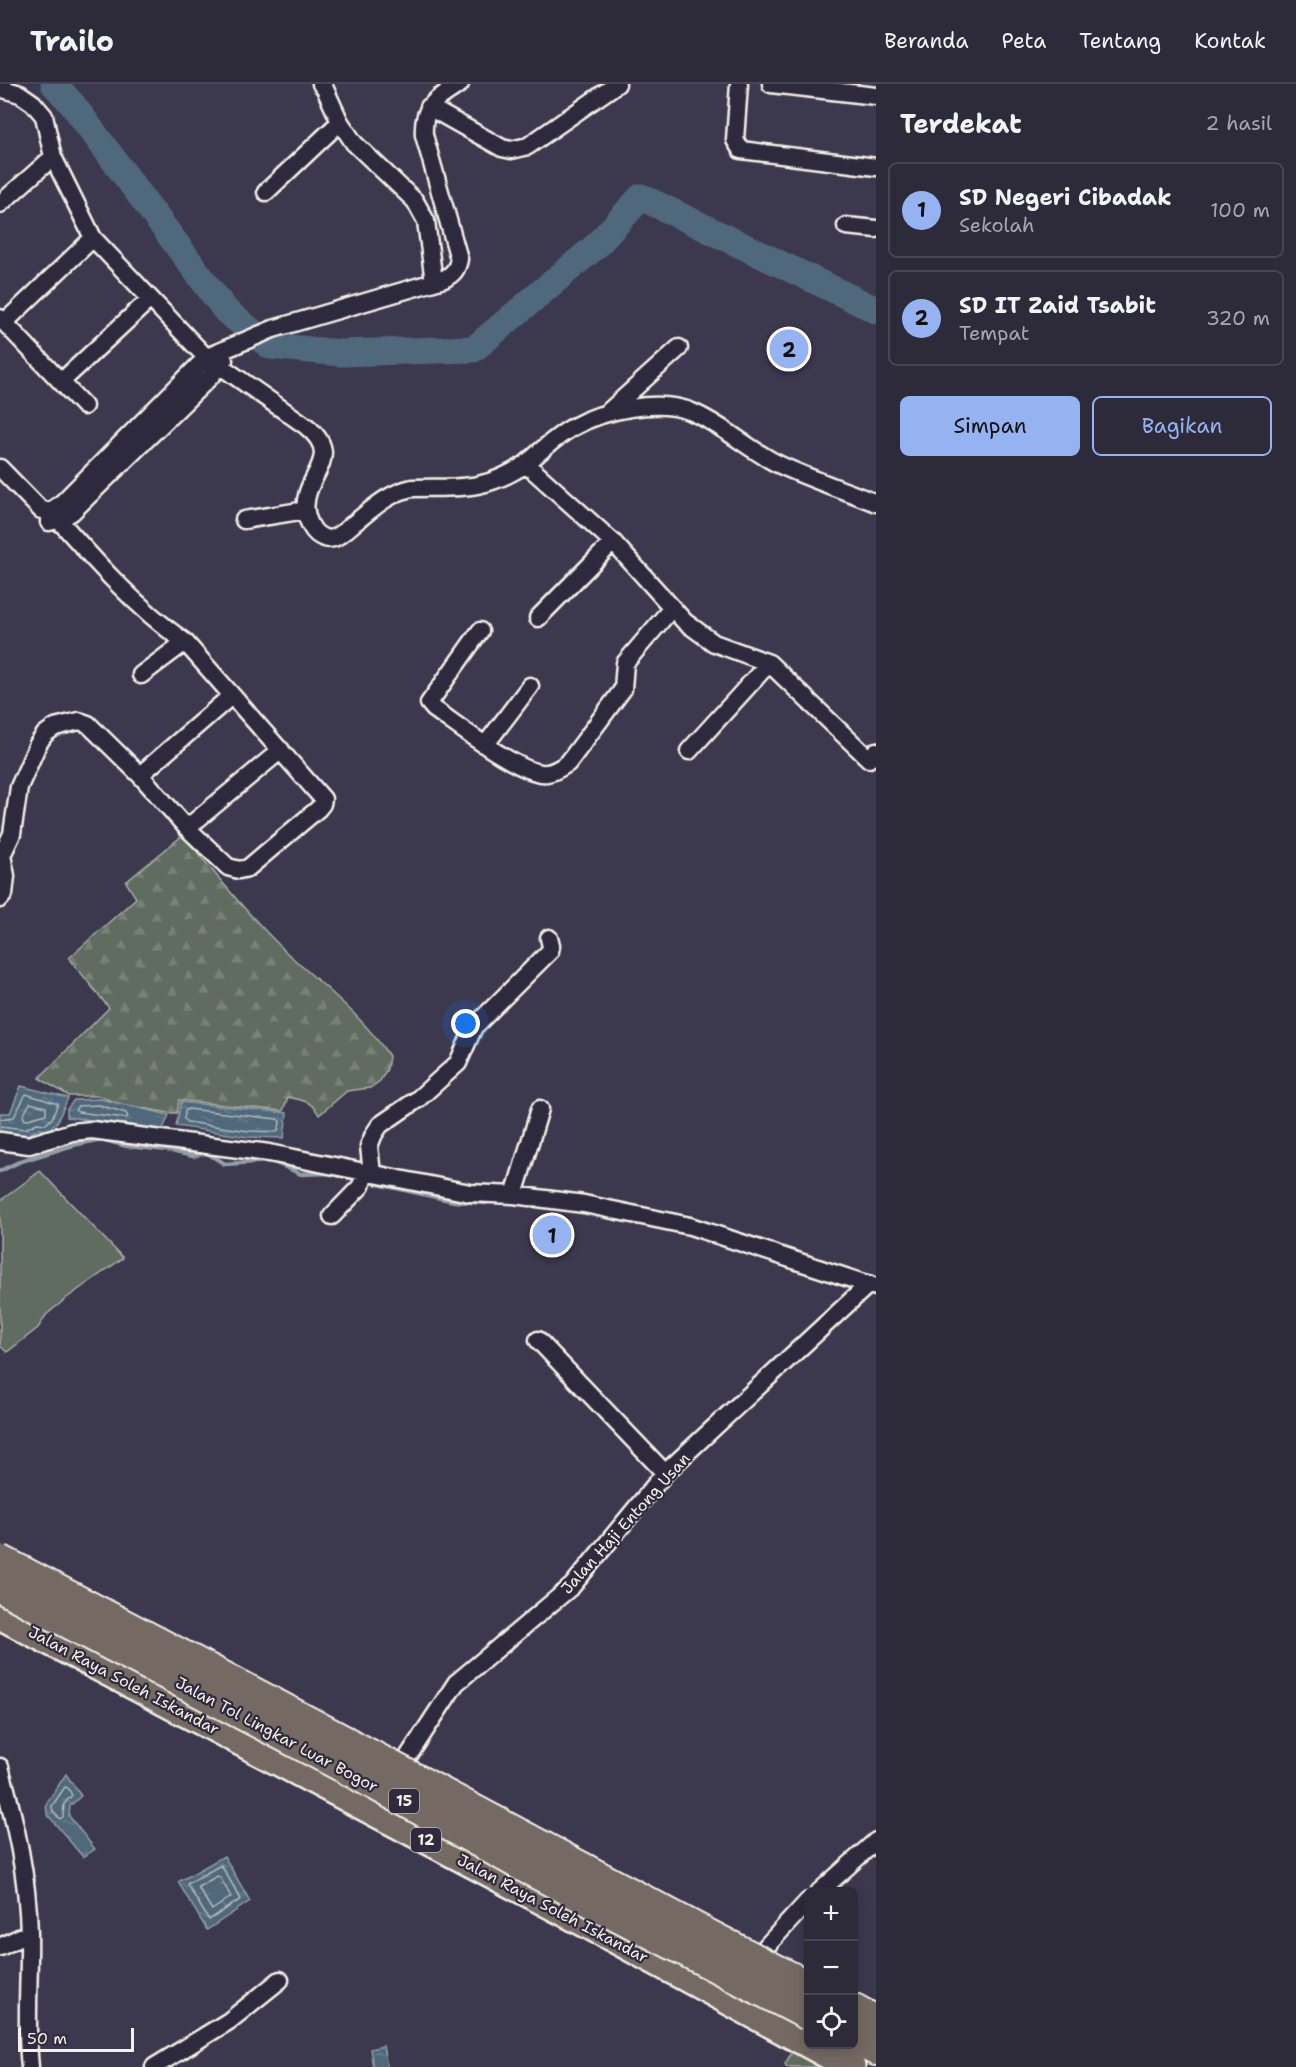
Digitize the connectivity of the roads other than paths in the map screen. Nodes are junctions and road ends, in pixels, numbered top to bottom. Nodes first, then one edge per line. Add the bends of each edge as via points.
1 (321, 84) edge
2 (460, 84) edge
3 (617, 84) edge
4 (739, 84) edge
5 (771, 84) edge
6 (0, 88) edge
7 (876, 96) edge
8 (429, 107) junction
9 (340, 122) junction
10 (53, 157) junction
11 (876, 167) edge
12 (266, 192) dead end
13 (0, 204) edge
14 (846, 226) dead end
15 (876, 229) edge
16 (93, 238) junction
17 (434, 282) junction
18 (150, 299) junction
19 (2, 320) edge
20 (679, 348) dead end
21 (213, 362) junction
22 (62, 381) junction
23 (84, 406) dead end
24 (606, 413) junction
25 (526, 464) junction
26 (0, 468) edge
27 (0, 482) edge
28 (876, 503) edge
29 (306, 510) junction
30 (55, 516) junction
31 (244, 520) dead end
32 (613, 542) junction
33 (672, 608) junction
34 (538, 618) dead end
35 (480, 631) dead end
36 (185, 642) junction
37 (769, 663) junction
38 (141, 675) dead end
39 (530, 686) dead end
40 (231, 696) junction
41 (486, 744) junction
42 (281, 750) junction
43 (689, 751) dead end
44 (874, 759) edge
45 (140, 775) junction
46 (187, 828) junction
47 (0, 898) edge
48 (549, 938) dead end
49 (540, 1109) dead end
50 (0, 1141) edge
51 (366, 1177) junction
52 (514, 1195) junction
53 (332, 1216) dead end
54 (873, 1285) edge
55 (538, 1340) dead end
56 (665, 1473) junction
57 (0, 1560) edge
58 (0, 1574) edge
59 (0, 1587) edge
60 (0, 1615) edge
61 (0, 1767) edge
62 (393, 1780) junction
63 (5, 1808) edge
64 (876, 1841) edge
65 (825, 1887) edge
66 (804, 1905) edge
67 (29, 1933) junction
68 (0, 1947) edge
69 (747, 1968) junction
70 (279, 1980) dead end
71 (804, 1984) edge
72 (804, 1998) edge
73 (858, 2011) edge
74 (804, 2013) edge
75 (876, 2021) edge
76 (858, 2025) edge
77 (876, 2034) edge
78 (858, 2040) edge
79 (876, 2050) edge
80 (30, 2067) edge
81 (154, 2067) edge
82 (851, 2067) edge

1 - 9 street
2 - 8 street
3 - 8 street via 528,146 511,150
4 - 11 street via 735,140 741,150
5 - 7 street
6 - 10 street via 20,94 44,116
8 - 17 street via 424,135 459,259 452,274
9 - 12 street
9 - 17 street via 360,149 415,201 426,220
10 - 13 street
10 - 16 street
14 - 15 street
16 - 18 street
16 - 19 street
17 - 21 street via 273,329 240,343
18 - 21 street
18 - 22 street
19 - 22 street
20 - 24 street
21 - 29 street via 320,439 324,454 309,489
21 - 30 street via 72,512
22 - 23 street
24 - 25 street via 574,426
24 - 28 street via 648,406 690,411 779,464
25 - 29 street via 484,485 402,490 331,538 314,531
25 - 32 street
26 - 30 street via 40,510
27 - 30 street via 35,517 43,521
29 - 31 street
30 - 36 street via 133,600
32 - 33 street
32 - 34 street
33 - 37 street via 714,643
33 - 41 street via 625,663 622,689 568,763 546,774 535,772
35 - 41 street via 429,703
36 - 38 street
36 - 40 street
37 - 43 street
37 - 44 street
39 - 41 street
40 - 42 street
40 - 45 street
42 - 46 street
42 - 46 street via 319,792 322,804 249,868 228,867
45 - 46 street
45 - 47 street via 88,724 68,723 45,734 19,787 12,834 2,855 6,876
48 - 51 street via 550,951 474,1027 458,1063 418,1099 380,1125 369,1146
49 - 52 street
50 - 51 street via 29,1144 92,1130 269,1153
51 - 52 street via 470,1193
51 - 53 street
52 - 54 street via 584,1204 690,1226
54 - 56 street, Jalan Haji Entong Usan
55 - 56 street
56 - 62 street, Jalan Haji Entong Usan via 572,1587 456,1683
57 - 71 highway, Jalan Tol Lingkar Luar Bogor / 15, bridge
58 - 62 highway, 12
59 - 74 highway, Jalan Tol Lingkar Luar Bogor / 15, bridge
60 - 82 highway, Jalan Raya Soleh Iskandar / 12
61 - 63 street
62 - 69 highway, 12
63 - 67 street via 24,1874
64 - 65 street
66 - 69 street
67 - 68 street
67 - 80 street via 26,2037
69 - 72 highway, 12
70 - 81 street via 247,2008
73 - 75 highway
76 - 77 highway
78 - 79 highway

